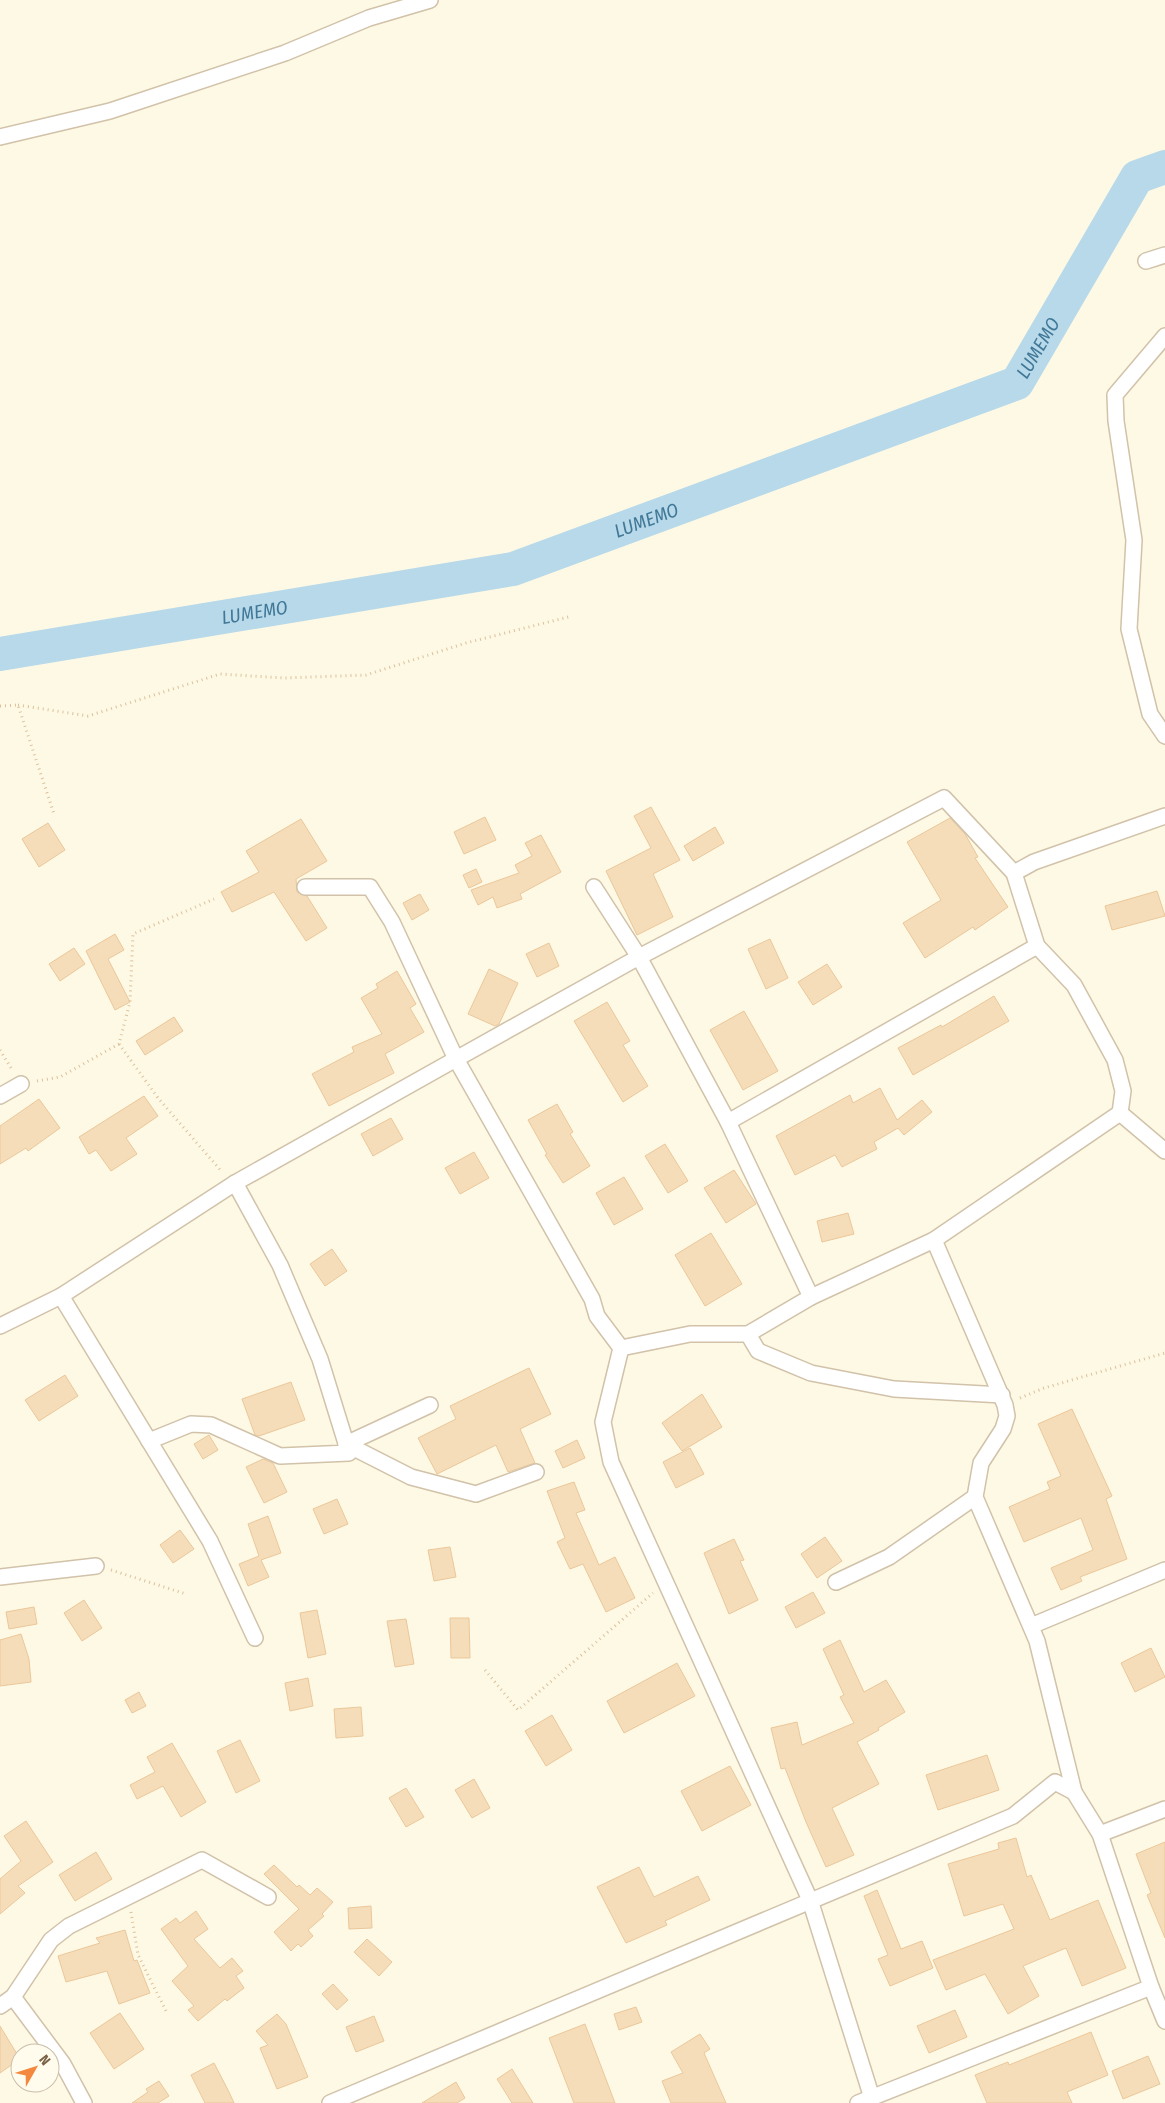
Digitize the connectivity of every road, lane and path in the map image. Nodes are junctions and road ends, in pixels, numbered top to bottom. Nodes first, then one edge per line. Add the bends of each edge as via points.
1 (430, 0) edge
2 (0, 137) edge
3 (1165, 255) edge
4 (1146, 261) dead end
5 (1165, 336) edge
6 (572, 616) dead end
7 (18, 705) junction
8 (0, 706) edge
9 (1165, 736) edge
10 (54, 814) dead end
11 (1165, 816) edge
12 (1014, 873) junction
13 (305, 887) dead end
14 (594, 887) dead end
15 (214, 899) dead end
16 (1036, 946) junction
17 (639, 957) junction
18 (119, 1044) junction
19 (0, 1050) edge
20 (456, 1059) junction
21 (21, 1084) junction
22 (0, 1096) edge
23 (1120, 1113) junction
24 (728, 1122) junction
25 (1165, 1151) edge
26 (234, 1183) junction
27 (934, 1240) junction
28 (61, 1296) junction
29 (811, 1298) junction
30 (0, 1326) edge
31 (748, 1334) junction
32 (621, 1348) junction
33 (1165, 1353) edge
34 (1004, 1400) junction
35 (430, 1404) dead end
36 (149, 1441) junction
37 (346, 1444) junction
38 (536, 1472) dead end
39 (975, 1497) junction
40 (96, 1566) joint
41 (1165, 1570) edge
42 (0, 1577) edge
43 (665, 1582) junction
44 (836, 1582) dead end
45 (186, 1594) dead end
46 (1031, 1626) junction
47 (255, 1638) dead end
48 (485, 1670) dead end
49 (1074, 1792) junction
50 (1165, 1809) edge
51 (1100, 1834) junction
52 (128, 1897) junction
53 (268, 1897) dead end
54 (810, 1900) junction
55 (1151, 1987) junction
56 (13, 1997) junction
57 (0, 2006) edge
58 (166, 2011) dead end
59 (1165, 2021) edge
60 (866, 2100) edge
61 (84, 2103) edge
62 (330, 2103) edge

1 - 2 street via 369,18 285,53 110,111
3 - 4 street
5 - 9 street via 1115,395 1134,540 1129,629 1150,714
6 - 7 path via 466,643 366,675 284,678 220,674 88,716
7 - 8 path
7 - 10 path
11 - 12 street via 1034,862
12 - 16 street
12 - 17 street via 944,798
13 - 20 street via 370,887 392,922
14 - 17 street
15 - 18 path via 133,934 130,1002
16 - 23 street via 1074,985 1115,1060 1123,1091
16 - 24 street
17 - 20 street
17 - 24 street
18 - 21 path via 60,1077
18 - 26 path via 158,1098
19 - 21 path
20 - 26 street
20 - 32 street via 592,1299 598,1316
21 - 22 street
23 - 25 street
23 - 27 street
24 - 29 street
26 - 28 street
26 - 37 street via 280,1265 320,1359
27 - 29 street
27 - 34 street
28 - 30 street
28 - 36 street
29 - 31 street
31 - 32 street via 690,1334
31 - 34 street via 758,1351 811,1373 894,1389
32 - 43 street via 603,1422 606,1438 611,1462
33 - 34 path
34 - 39 street via 1008,1416 1004,1429 981,1463
35 - 37 street
36 - 37 street via 191,1424 211,1425 280,1456 349,1453
36 - 47 street via 210,1541
37 - 38 street via 411,1477 476,1494
39 - 44 street via 889,1557
39 - 46 street
40 - 42 street
40 - 45 path
41 - 46 street
43 - 48 path via 518,1710
43 - 54 street
46 - 49 street
49 - 51 street
49 - 54 street via 1055,1782 1013,1816
50 - 51 street
51 - 55 street
52 - 53 street via 202,1860
52 - 56 street via 69,1926 51,1940
52 - 58 path via 138,1955
54 - 60 street
54 - 62 street
55 - 59 street
55 - 60 street
56 - 57 street
56 - 61 street via 63,2064

